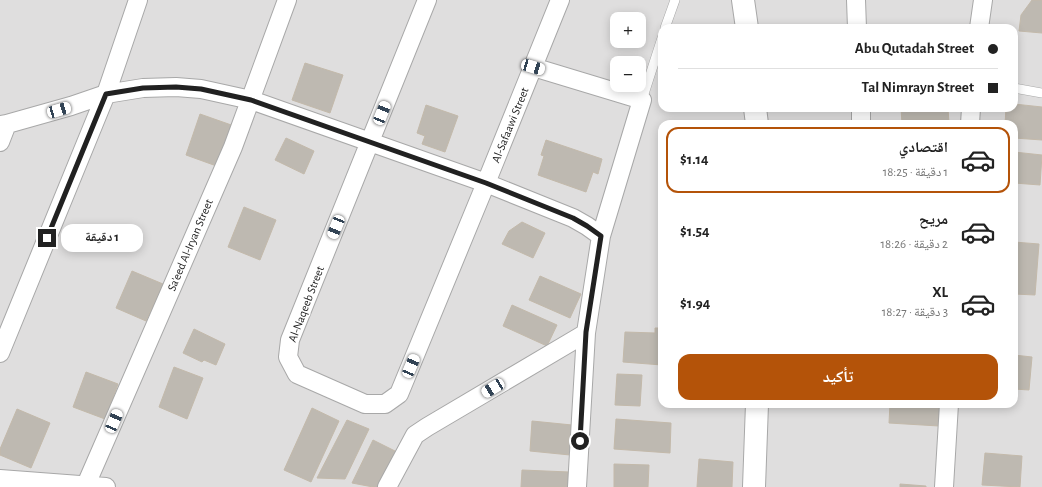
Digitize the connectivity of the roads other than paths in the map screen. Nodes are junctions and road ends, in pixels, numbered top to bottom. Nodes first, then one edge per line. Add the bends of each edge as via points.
1 (138, 0) edge
2 (287, 0) edge
3 (427, 0) edge
4 (560, 0) edge
5 (675, 0) edge
6 (743, 0) edge
7 (856, 0) edge
8 (983, 0) edge
9 (666, 24) edge
10 (746, 24) edge
11 (857, 24) edge
12 (980, 24) edge
13 (658, 50) edge
14 (533, 67) junction
15 (1018, 89) edge
16 (1042, 93) edge
17 (106, 94) junction
18 (251, 100) junction
19 (642, 100) junction
20 (4, 125) edge
21 (0, 142) edge
22 (370, 142) junction
23 (486, 183) junction
24 (601, 236) junction
25 (586, 332) junction
26 (0, 353) edge
27 (757, 408) edge
28 (949, 408) edge
29 (0, 478) edge
30 (85, 486) edge
31 (106, 487) edge
32 (387, 487) edge
33 (577, 487) edge
34 (754, 487) edge
35 (944, 487) edge

1 - 17 street
2 - 18 street, Sa’eed Al-Iryan Street
3 - 22 street
4 - 14 street, Al-Safaawi Street
5 - 9 lane
6 - 10 street
7 - 11 street
8 - 12 street
13 - 19 lane
14 - 19 street
14 - 23 street, Al-Safaawi Street
15 - 16 lane
17 - 18 street via 143,88 176,87 201,89
17 - 20 street
17 - 26 street
18 - 22 street
18 - 30 street, Sa’eed Al-Iryan Street via 233,147
19 - 24 street
20 - 21 street
22 - 23 street
22 - 23 street, Al-Naqeeb Street via 290,340 288,357 297,374 364,404 385,404 399,394
23 - 24 street via 573,218
24 - 25 street
25 - 32 street via 415,435
25 - 33 street
27 - 34 street
28 - 35 street
29 - 30 street
30 - 31 street

